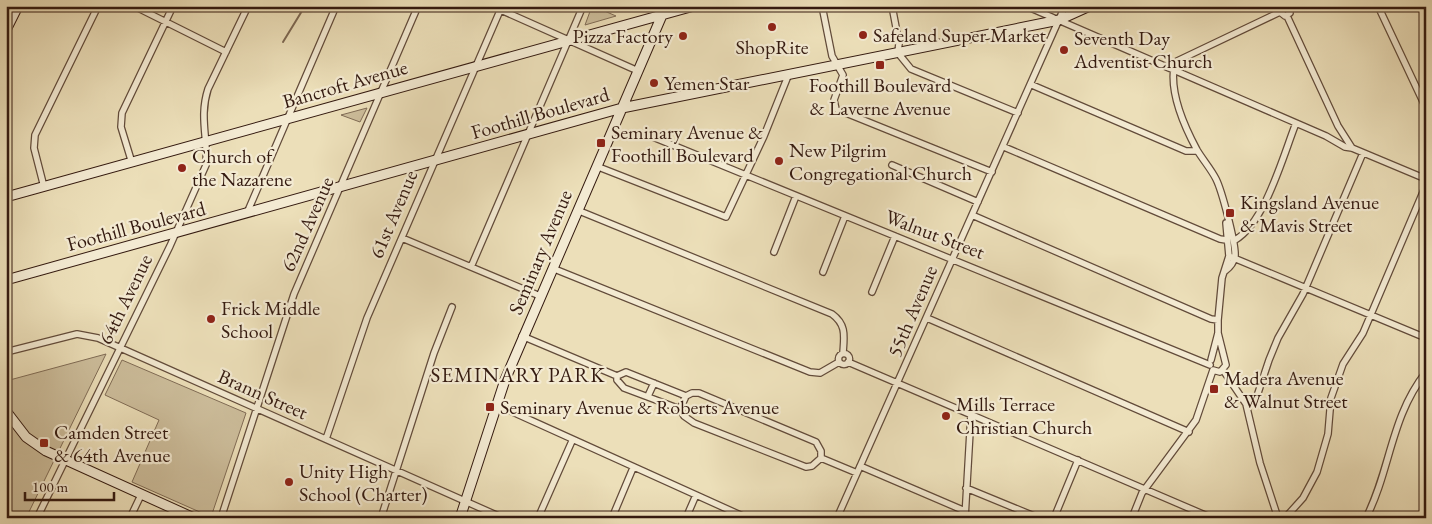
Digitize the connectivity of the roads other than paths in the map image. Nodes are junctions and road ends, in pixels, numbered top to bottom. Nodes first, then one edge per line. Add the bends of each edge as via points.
1 (18, 6) edge
2 (98, 6) edge
3 (134, 6) edge
4 (173, 6) edge
5 (248, 6) edge
6 (336, 6) edge
7 (418, 6) edge
8 (492, 6) edge
9 (583, 6) edge
10 (694, 6) edge
11 (822, 6) edge
12 (892, 6) edge
13 (1026, 6) edge
14 (1065, 6) edge
15 (1090, 6) edge
16 (1378, 6) edge
17 (1291, 7) edge
18 (501, 8) edge
19 (1281, 9) edge
20 (664, 10) edge
21 (1287, 16) junction
22 (1059, 20) junction
23 (166, 21) junction
24 (6, 30) edge
25 (568, 40) junction
26 (226, 52) junction
27 (898, 53) junction
28 (477, 66) junction
29 (837, 66) junction
30 (1173, 70) junction
31 (638, 71) junction
32 (788, 76) junction
33 (1032, 85) junction
34 (382, 92) junction
35 (622, 108) junction
36 (1426, 108) edge
37 (1018, 113) junction
38 (597, 115) junction
39 (288, 118) junction
40 (1296, 123) junction
41 (612, 131) junction
42 (1341, 132) junction
43 (530, 134) junction
44 (648, 134) dead end
45 (1334, 140) junction
46 (206, 141) junction
47 (1004, 147) junction
48 (1352, 148) junction
49 (1197, 151) junction
50 (1363, 153) junction
51 (434, 160) junction
52 (132, 163) junction
53 (892, 165) dead end
54 (596, 166) junction
55 (992, 172) junction
56 (747, 175) junction
57 (1426, 179) edge
58 (1426, 185) edge
59 (44, 187) junction
60 (342, 187) junction
61 (796, 196) junction
62 (6, 197) edge
63 (978, 202) junction
64 (577, 210) junction
65 (247, 213) junction
66 (972, 215) junction
67 (845, 216) junction
68 (175, 234) junction
69 (895, 236) junction
70 (402, 238) junction
71 (1231, 239) junction
72 (774, 252) dead end
73 (1232, 256) junction
74 (952, 258) junction
75 (471, 267) junction
76 (552, 268) junction
77 (823, 272) dead end
78 (6, 280) edge
79 (1306, 287) junction
80 (872, 292) dead end
81 (540, 296) junction
82 (452, 307) dead end
83 (1371, 315) junction
84 (927, 318) junction
85 (1218, 320) junction
86 (1218, 332) junction
87 (522, 336) junction
88 (1426, 338) edge
89 (120, 348) junction
90 (6, 352) edge
91 (843, 353) junction
92 (1224, 358) junction
93 (839, 362) junction
94 (848, 362) junction
95 (1212, 365) junction
96 (1223, 370) junction
97 (1426, 372) edge
98 (617, 376) junction
99 (654, 383) junction
100 (898, 383) junction
101 (648, 396) junction
102 (686, 396) junction
103 (1246, 404) junction
104 (497, 405) junction
105 (257, 409) junction
106 (680, 409) junction
107 (6, 411) edge
108 (971, 414) junction
109 (1189, 432) junction
110 (326, 439) junction
111 (572, 441) junction
112 (821, 458) junction
113 (65, 460) junction
114 (1078, 460) junction
115 (860, 466) junction
116 (633, 468) junction
117 (396, 471) junction
118 (857, 473) junction
119 (966, 488) junction
120 (1146, 489) junction
121 (141, 494) junction
122 (696, 495) junction
123 (466, 501) junction
124 (965, 514) edge
125 (1207, 517) edge
126 (37, 518) edge
127 (130, 518) edge
128 (194, 518) edge
129 (221, 518) edge
130 (381, 518) edge
131 (460, 518) edge
132 (502, 518) edge
133 (538, 518) edge
134 (612, 518) edge
135 (686, 518) edge
136 (748, 518) edge
137 (837, 518) edge
138 (1039, 518) edge
139 (1054, 518) edge
140 (1132, 518) edge
141 (1278, 518) edge
142 (1285, 518) edge
143 (1366, 518) edge

1 - 24 street
2 - 59 street via 35,135 34,148
3 - 23 street
4 - 23 street
5 - 26 street, 64th Avenue
6 - 39 street
7 - 34 street, 62nd Avenue
8 - 18 street
9 - 25 street
10 - 20 street, Bancroft Avenue
11 - 29 street
12 - 27 street
13 - 22 street
14 - 22 street, 55th Avenue
15 - 22 street, Foothill Boulevard
16 - 36 street
17 - 21 street
18 - 25 street
18 - 28 street, 61st Avenue
19 - 21 street
19 - 30 street via 1175,62
20 - 25 street, Bancroft Avenue
20 - 31 street, Seminary Avenue
21 - 42 street
22 - 27 street, Foothill Boulevard
22 - 30 street
22 - 33 street, 55th Avenue
23 - 26 street
23 - 52 street via 122,112 121,127
25 - 28 street, Bancroft Avenue
25 - 31 street
25 - 43 street
26 - 46 street, 64th Avenue via 204,102 202,118
27 - 29 street, Foothill Boulevard
27 - 37 street via 911,69
28 - 34 street, Bancroft Avenue
28 - 51 street, 61st Avenue
29 - 32 street, Foothill Boulevard
29 - 55 street via 843,75 834,100 836,109
30 - 40 street
30 - 49 street via 1180,109
31 - 35 street, Seminary Avenue
32 - 35 street, Foothill Boulevard
32 - 56 street
33 - 37 street, 55th Avenue
33 - 49 street via 1186,151
34 - 39 street, Bancroft Avenue
34 - 60 street, 62nd Avenue
35 - 38 street, Foothill Boulevard
35 - 41 street, Seminary Avenue
37 - 47 street, 55th Avenue
38 - 41 street via 608,122
38 - 43 street, Foothill Boulevard
39 - 46 street, Bancroft Avenue
39 - 65 street
40 - 45 street
40 - 71 street via 1260,213 1244,233
41 - 54 street, Seminary Avenue
42 - 45 street
42 - 48 street
43 - 51 street, Foothill Boulevard
43 - 75 street
44 - 56 street, Walnut Street
45 - 48 street
46 - 52 street, Bancroft Avenue
46 - 68 street, 64th Avenue via 206,165
47 - 55 street, 55th Avenue
47 - 71 street via 1213,236
48 - 50 street
49 - 71 street via 1216,179
50 - 57 street
50 - 79 street
51 - 60 street, Foothill Boulevard
51 - 70 street, 61st Avenue
52 - 59 street, Bancroft Avenue
53 - 63 street
54 - 56 street via 726,218
54 - 64 street, Seminary Avenue
55 - 63 street, 55th Avenue
56 - 61 street, Walnut Street
58 - 83 street
59 - 62 street, Bancroft Avenue
60 - 65 street, Foothill Boulevard
60 - 105 street, 62nd Avenue via 294,294
61 - 67 street, Walnut Street
61 - 72 street
63 - 66 street, 55th Avenue
64 - 76 street, Seminary Avenue
64 - 91 street via 832,314 845,331
65 - 68 street, Foothill Boulevard
66 - 74 street, 55th Avenue
66 - 85 street
67 - 69 street, Walnut Street
67 - 77 street
68 - 78 street, Foothill Boulevard
68 - 89 street, 64th Avenue
69 - 74 street, Walnut Street
69 - 80 street
70 - 75 street
70 - 110 street, 61st Avenue via 367,318
71 - 73 street
73 - 79 street
73 - 85 street via 1224,266
74 - 84 street, 55th Avenue
74 - 95 street, Walnut Street
75 - 81 street
76 - 81 street, Seminary Avenue
76 - 93 street via 810,372 820,373
79 - 83 street
79 - 103 street via 1278,338 1257,396
81 - 87 street, Seminary Avenue
82 - 117 street
83 - 88 street
83 - 142 street via 1336,383 1328,434 1317,472 1303,498
84 - 100 street, 55th Avenue
84 - 109 street
85 - 86 street
86 - 92 street
86 - 95 street
87 - 98 street
87 - 104 street, Seminary Avenue
89 - 90 street, Brann Street via 98,338 77,334
89 - 105 street, Brann Street
89 - 113 street, 64th Avenue
91 - 93 street via 838,356
91 - 94 street via 848,355
92 - 95 street via 1219,356
92 - 96 street
93 - 94 street
94 - 100 street
95 - 96 street
95 - 109 street via 1201,410
96 - 103 street
97 - 143 street via 1414,387 1401,415
98 - 99 street via 626,372
98 - 101 street via 624,388
99 - 101 street
99 - 102 street
100 - 108 street
100 - 115 street, 55th Avenue
101 - 106 street
102 - 106 street
102 - 112 street via 699,393 816,442
103 - 141 street
104 - 111 street
104 - 123 street, Seminary Avenue
105 - 110 street, Brann Street
105 - 129 street, 62nd Avenue
106 - 112 street via 694,423 806,466 812,466
107 - 113 street via 26,437
108 - 114 street
108 - 119 street
109 - 120 street
110 - 117 street, Brann Street
111 - 116 street
111 - 133 street
112 - 118 street
113 - 121 street
113 - 126 street, 64th Avenue
114 - 120 street
114 - 139 street
115 - 118 street, 55th Avenue
115 - 124 street
116 - 122 street
116 - 134 street
117 - 123 street, Brann Street
117 - 130 street
118 - 137 street, 55th Avenue
119 - 124 street
119 - 138 street
120 - 125 street
120 - 140 street
121 - 127 street
121 - 128 street
122 - 135 street
122 - 136 street
123 - 131 street, Seminary Avenue
123 - 132 street, Brann Street

